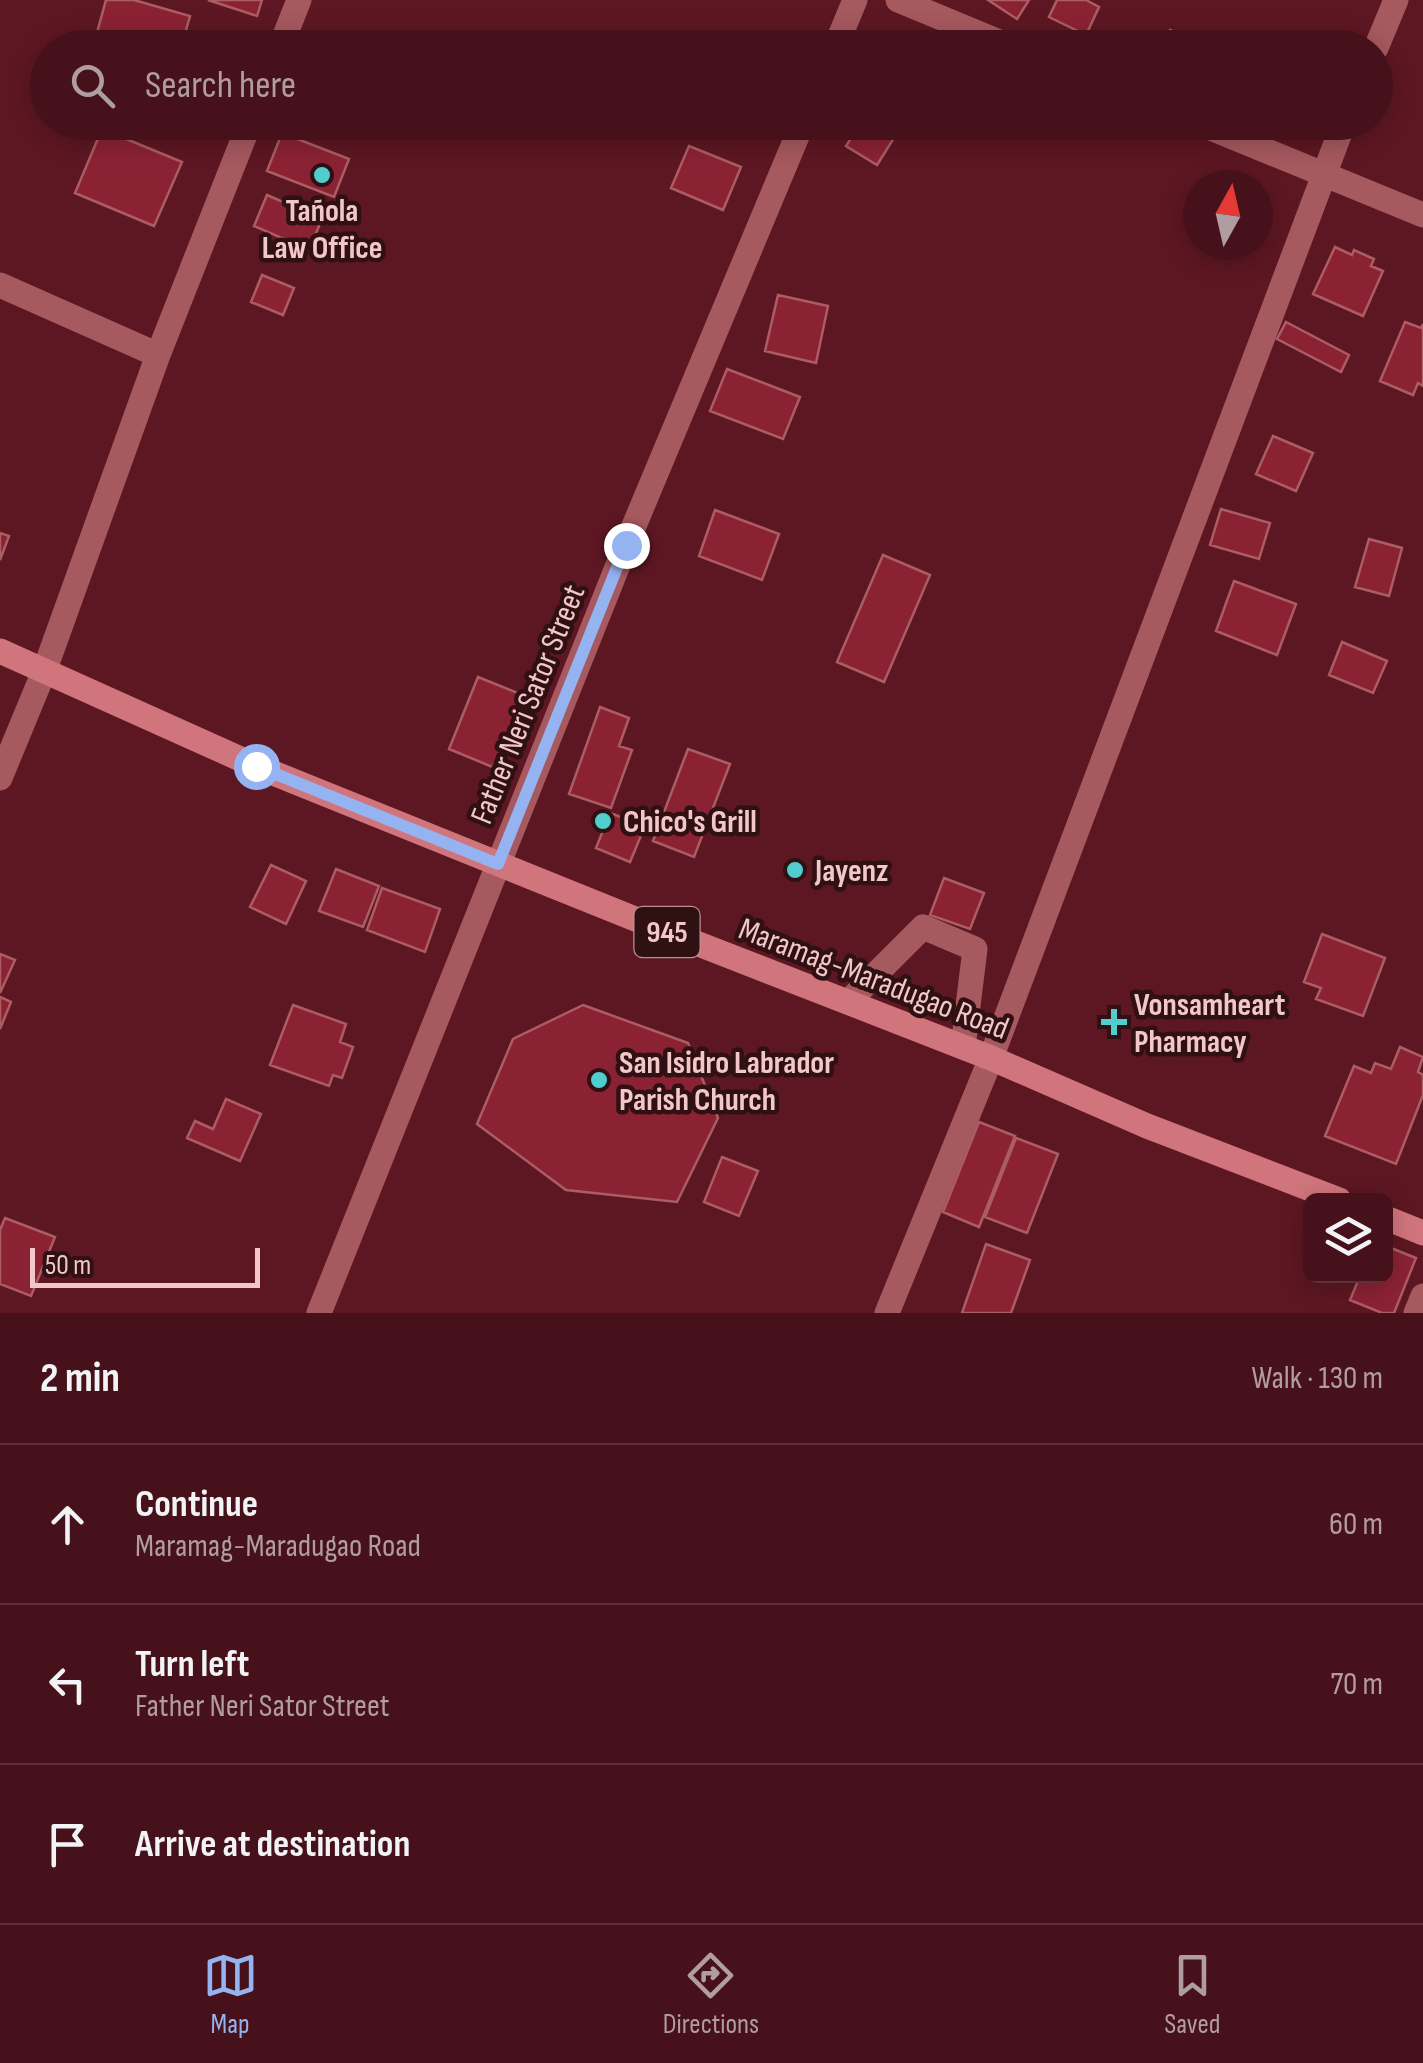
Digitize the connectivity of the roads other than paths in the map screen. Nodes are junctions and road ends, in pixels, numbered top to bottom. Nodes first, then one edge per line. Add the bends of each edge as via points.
1 (299, 0) edge
2 (855, 0) edge
3 (898, 0) edge
4 (1396, 0) edge
5 (287, 30) edge
6 (842, 30) edge
7 (970, 30) edge
8 (1384, 30) edge
9 (243, 140) edge
10 (795, 140) edge
11 (1240, 140) edge
12 (1337, 140) edge
13 (1323, 174) junction
14 (1423, 215) edge
15 (0, 285) edge
16 (158, 355) junction
17 (0, 651) edge
18 (46, 669) junction
19 (0, 778) edge
20 (498, 864) junction
21 (848, 1002) junction
22 (963, 1047) junction
23 (991, 1058) junction
24 (1321, 1193) edge
25 (1393, 1221) edge
26 (1423, 1233) edge
27 (1423, 1296) edge
28 (319, 1313) edge
29 (887, 1313) edge
30 (1416, 1313) edge

1 - 5 street
2 - 6 street
3 - 7 street
4 - 8 street
9 - 16 street
10 - 20 street, Father Neri Sator Street
11 - 13 street
12 - 13 street
13 - 14 street
13 - 23 street
15 - 16 street
16 - 18 street
17 - 18 main road, Maramag-Maradugao Road / 945
18 - 19 street
18 - 20 main road, Maramag-Maradugao Road / 945 via 256,766
20 - 21 main road, Maramag-Maradugao Road / 945
20 - 28 street, Father Neri Sator Street
21 - 22 main road, Maramag-Maradugao Road / 945
21 - 22 street via 923,927 975,948
22 - 23 main road, Maramag-Maradugao Road / 945
23 - 24 main road, Maramag-Maradugao Road / 945
23 - 29 street
25 - 26 main road
27 - 30 street

